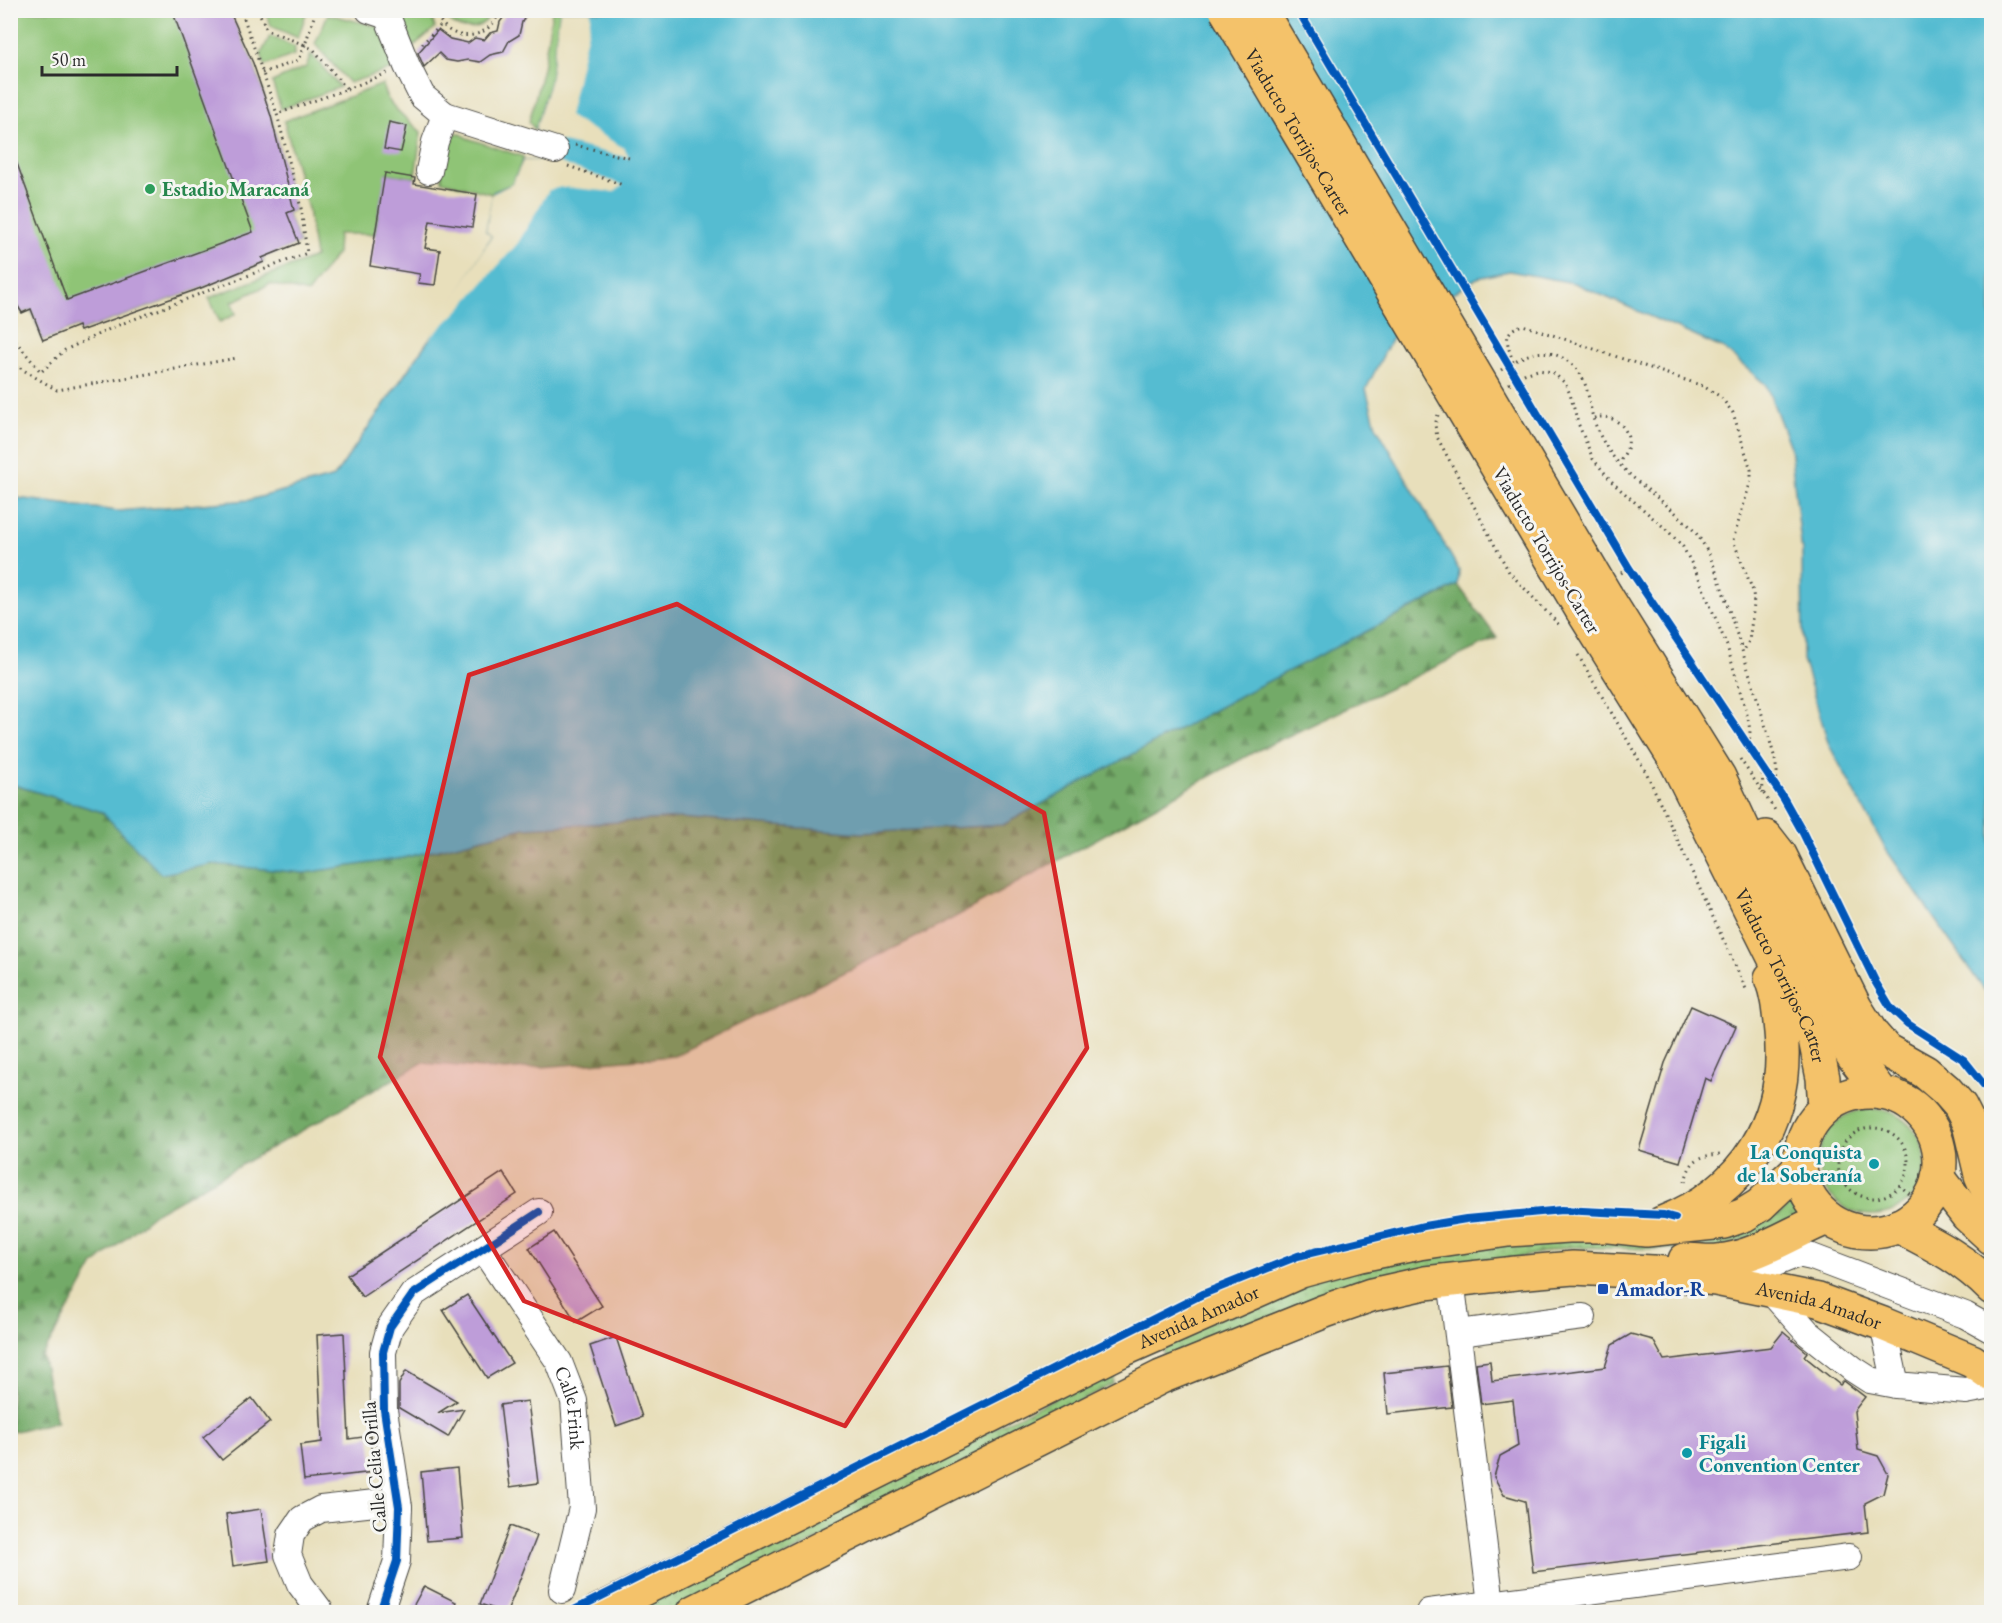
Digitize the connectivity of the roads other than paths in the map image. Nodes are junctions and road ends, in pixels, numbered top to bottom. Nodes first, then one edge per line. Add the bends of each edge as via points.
1 (369, 10) edge
2 (1226, 10) edge
3 (1260, 10) edge
4 (444, 115) junction
5 (562, 153) road end
6 (429, 171) dead end
7 (1592, 602) junction
8 (1719, 777) junction
9 (1732, 872) junction
10 (1881, 1093) junction
11 (1825, 1108) junction
12 (1800, 1167) junction
13 (1938, 1177) junction
14 (1992, 1200) edge
15 (539, 1212) dead end
16 (1827, 1218) junction
17 (1898, 1226) junction
18 (1646, 1230) junction
19 (1992, 1238) edge
20 (483, 1249) junction
21 (1634, 1271) junction
22 (1451, 1279) junction
23 (1716, 1279) junction
24 (1768, 1288) junction
25 (1992, 1288) edge
26 (1583, 1317) dead end
27 (1883, 1324) junction
28 (1992, 1330) edge
29 (1459, 1333) junction
30 (1120, 1351) junction
31 (1992, 1375) edge
32 (1161, 1377) junction
33 (1896, 1385) junction
34 (1992, 1386) edge
35 (399, 1507) junction
36 (1849, 1557) dead end
37 (562, 1590) dead end
38 (1491, 1604) junction
39 (321, 1612) edge
40 (381, 1612) edge
41 (597, 1612) edge
42 (694, 1612) edge
43 (1429, 1612) edge

1 - 4 street via 387,15 422,96
2 - 7 main road, Viaducto Torrijos-Carter, bridge
3 - 7 main road, Viaducto Torrijos-Carter, bridge
4 - 5 street
4 - 6 street
7 - 8 main road, Viaducto Torrijos-Carter
7 - 9 main road, Viaducto Torrijos-Carter
8 - 10 main road, Viaducto Torrijos-Carter via 1833,1020 1853,1056
8 - 14 main road via 1780,855 1872,1034 1886,1050 1925,1072 1960,1106
9 - 11 main road, Viaducto Torrijos-Carter via 1815,1039
9 - 18 main road via 1778,996 1783,1051 1780,1090 1768,1129 1717,1194
10 - 11 main road via 1861,1092
10 - 13 main road via 1911,1105 1928,1123 1938,1145
11 - 12 main road via 1805,1135
12 - 16 main road via 1813,1204
12 - 18 main road, Avenida Amador via 1744,1215 1707,1225
13 - 17 main road via 1930,1198
13 - 19 main road via 1967,1215
15 - 20 street, Calle Celia Orilla
16 - 17 main road via 1849,1229 1874,1232
16 - 21 main road, Avenida Amador via 1738,1257 1718,1261 1667,1260
17 - 25 main road via 1953,1254
18 - 30 main road, Avenida Amador via 1609,1226 1508,1230 1360,1255 1301,1271
20 - 35 street, Calle Celia Orilla via 413,1294 390,1327 383,1352 384,1410
20 - 37 street, Calle Frink via 559,1362 574,1401 582,1508
21 - 22 main road, Avenida Amador via 1573,1268
21 - 23 main road, Avenida Amador
22 - 29 street
22 - 32 main road, Avenida Amador via 1371,1295
23 - 24 main road, Avenida Amador
23 - 28 street via 1744,1275 1798,1254 1965,1315
24 - 27 main road, Avenida Amador via 1818,1300
24 - 33 street via 1808,1332 1853,1369 1870,1380
26 - 29 street
27 - 31 main road, Avenida Amador via 1972,1361
27 - 33 street
29 - 38 street
30 - 32 main road
30 - 41 main road, Avenida Amador
32 - 42 main road, Avenida Amador
33 - 34 street via 1966,1391
35 - 39 street, Calle Celia Orilla via 375,1503 321,1509 302,1519 291,1535 288,1555 300,1584
35 - 40 street, Calle Celia Orilla via 397,1561
36 - 38 street
38 - 43 street

